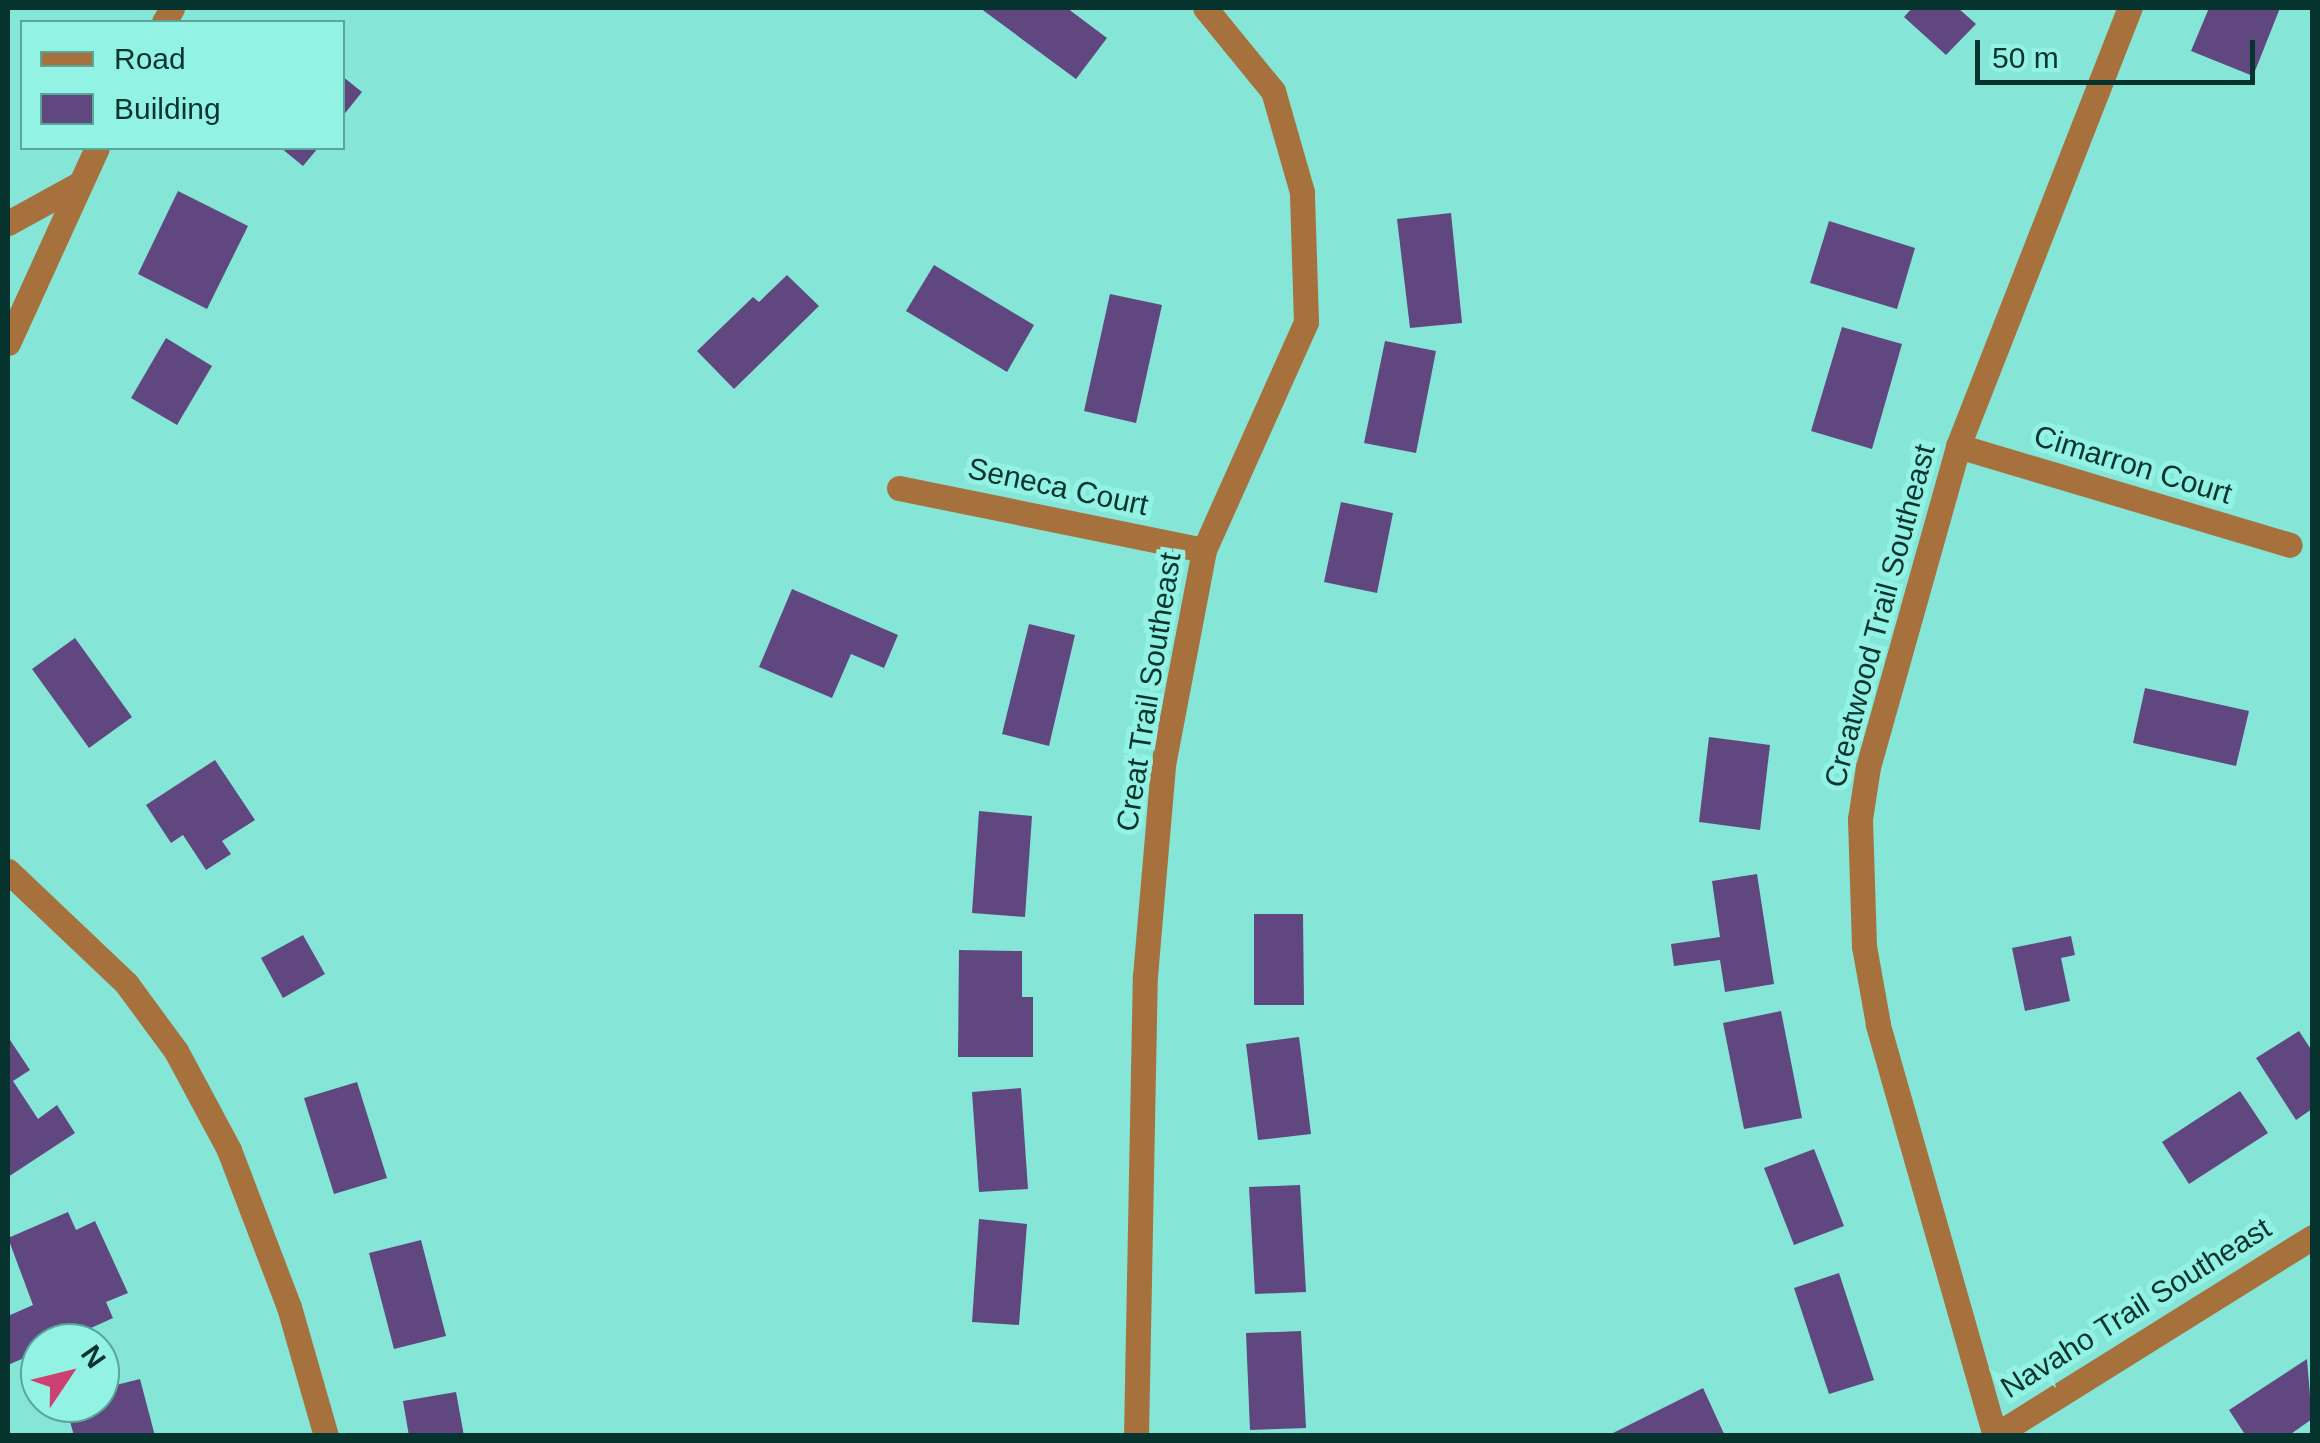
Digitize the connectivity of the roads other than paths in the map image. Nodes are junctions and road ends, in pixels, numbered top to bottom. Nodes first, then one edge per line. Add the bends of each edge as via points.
1 (1205, 8) edge
2 (2130, 8) edge
3 (96, 150) edge
4 (77, 185) junction
5 (8, 222) edge
6 (8, 343) edge
7 (1958, 446) junction
8 (900, 488) dead end
9 (2290, 545) dead end
10 (1204, 550) junction
11 (8, 871) edge
12 (2312, 1237) edge
13 (1995, 1435) edge
14 (326, 1436) edge
15 (1136, 1436) edge

1 - 10 street, Creat Trail Southeast via 1273,91 1302,192 1306,322
2 - 7 street, Creatwood Trail Southeast
3 - 4 street
4 - 5 street
4 - 6 street
7 - 9 street, Cimarron Court
7 - 13 street, Creatwood Trail Southeast via 1868,767 1858,874 1878,1024
8 - 10 street, Seneca Court
10 - 15 street, Creat Trail Southeast via 1164,765 1145,976
11 - 14 street via 126,983 176,1051 229,1150 289,1307
12 - 13 street, Navaho Trail Southeast

